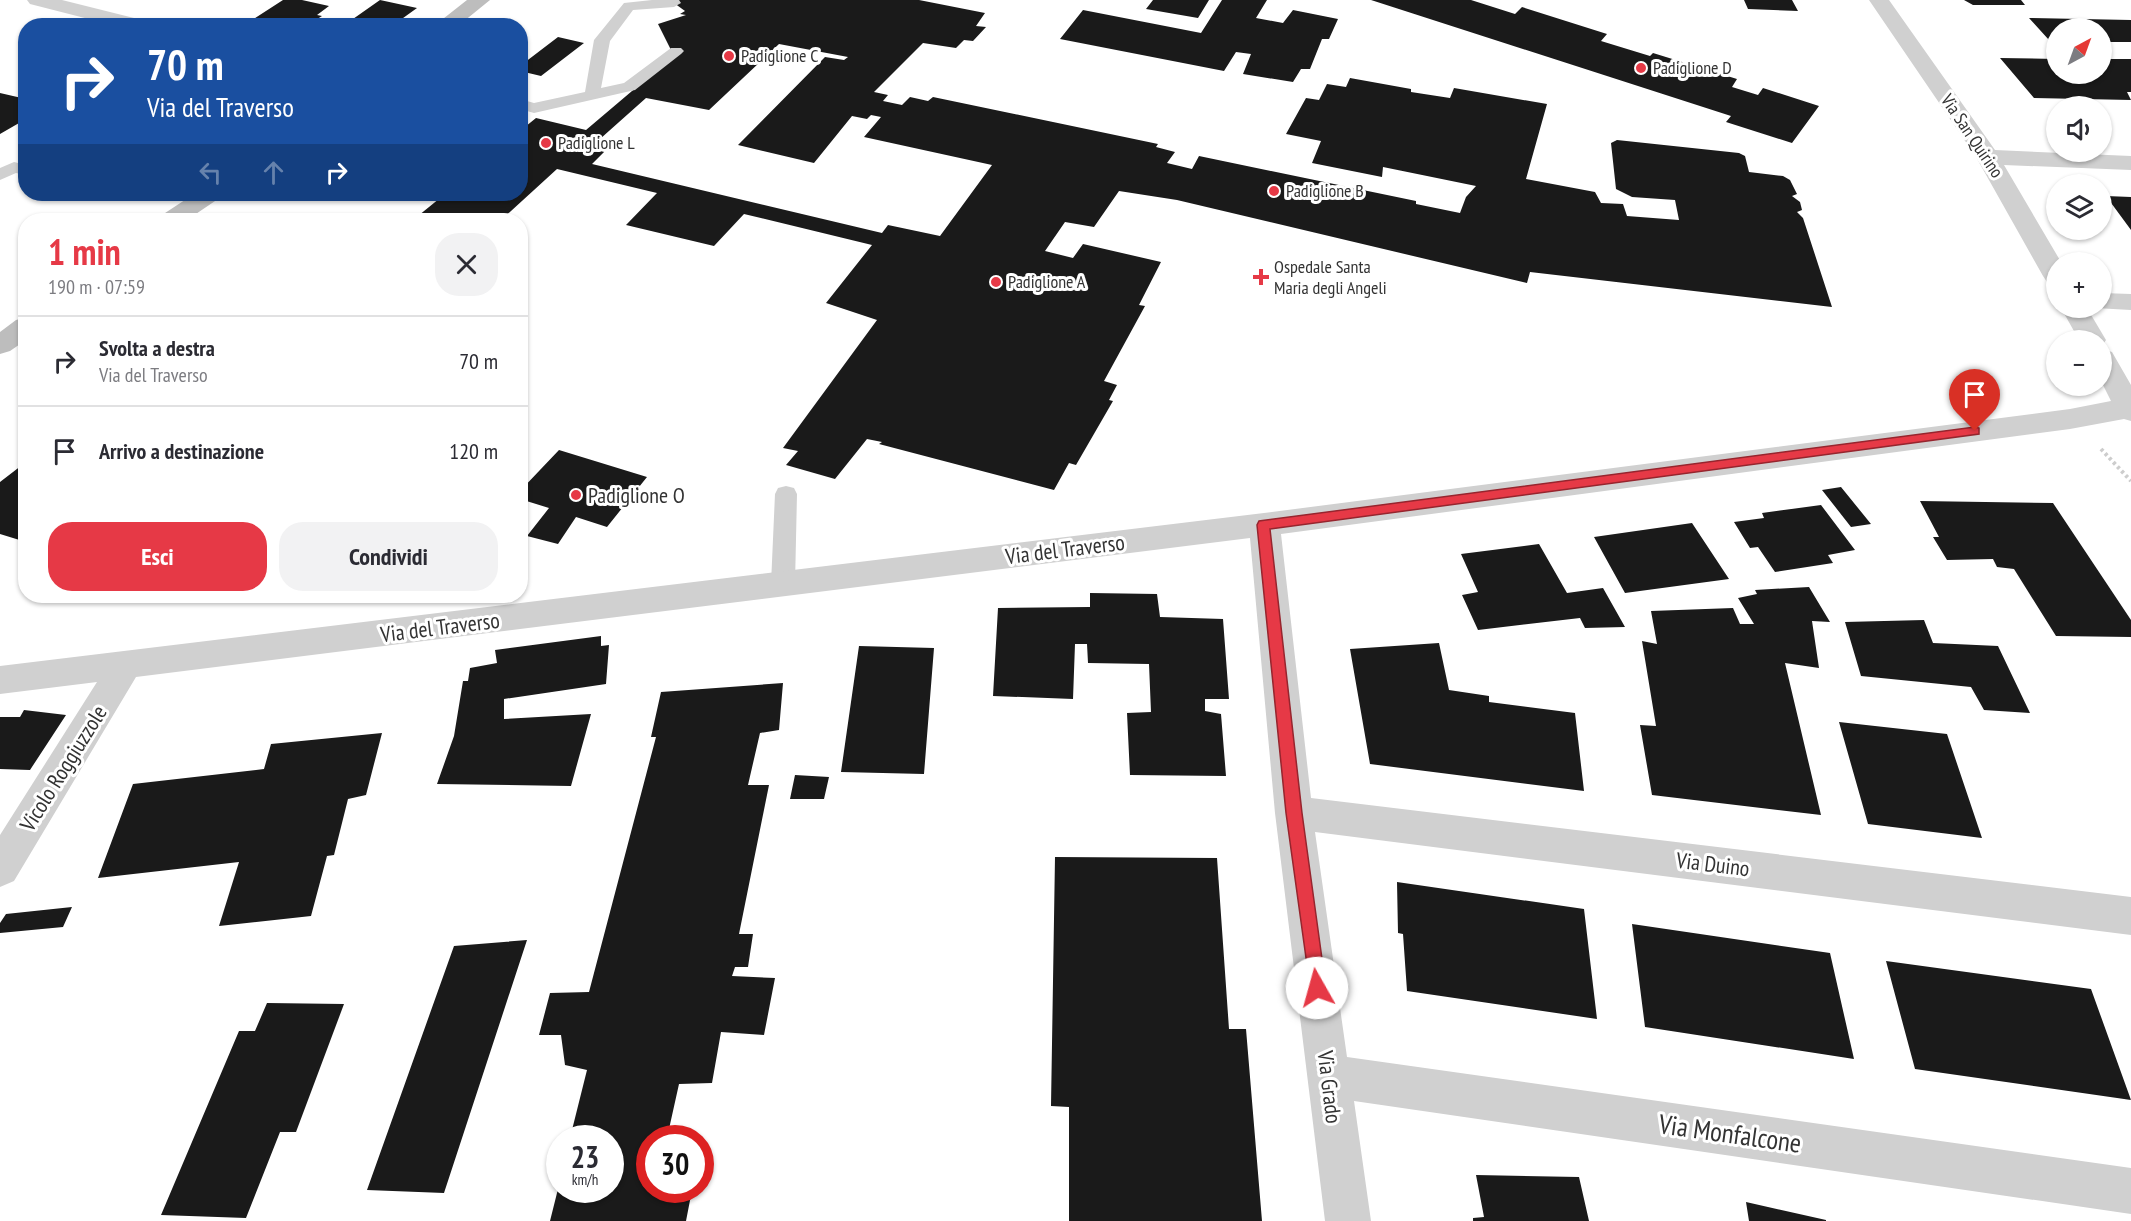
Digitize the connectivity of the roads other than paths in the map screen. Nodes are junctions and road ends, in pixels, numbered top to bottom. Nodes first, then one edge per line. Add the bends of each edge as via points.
1 (38, 0) edge
2 (480, 0) edge
3 (1879, 0) edge
4 (674, 3) dead end
5 (111, 18) edge
6 (455, 18) edge
7 (676, 51) dead end
8 (592, 96) junction
9 (528, 106) edge
10 (1988, 157) junction
11 (2131, 163) edge
12 (199, 201) edge
13 (181, 213) edge
14 (2046, 258) edge
15 (2112, 301) edge
16 (2131, 302) edge
17 (18, 332) edge
18 (0, 345) edge
19 (2112, 376) edge
20 (2130, 409) edge
21 (786, 494) dead end
22 (1264, 525) junction
23 (783, 584) junction
24 (125, 666) junction
25 (0, 680) edge
26 (1294, 813) junction
27 (0, 869) edge
28 (2131, 916) edge
29 (1329, 1076) junction
30 (2131, 1191) edge
31 (1348, 1221) edge

1 - 5 street
2 - 6 main road
3 - 10 street, Via San Quirino
4 - 8 lane via 629,6 602,40
7 - 8 lane via 629,87
8 - 9 lane
10 - 11 street
10 - 14 street, Via San Quirino
12 - 13 main road
15 - 16 street
17 - 18 main road
19 - 20 street
20 - 22 street, Via del Traverso
21 - 23 lane
22 - 23 street, Via del Traverso
22 - 26 street, Via Grado
23 - 24 street, Via del Traverso
24 - 25 street, Via del Traverso
24 - 27 street, Vicolo Roggiuzzole
26 - 28 street, Via Duino
26 - 29 street, Via Grado
29 - 30 street, Via Monfalcone
29 - 31 street, Via Grado

